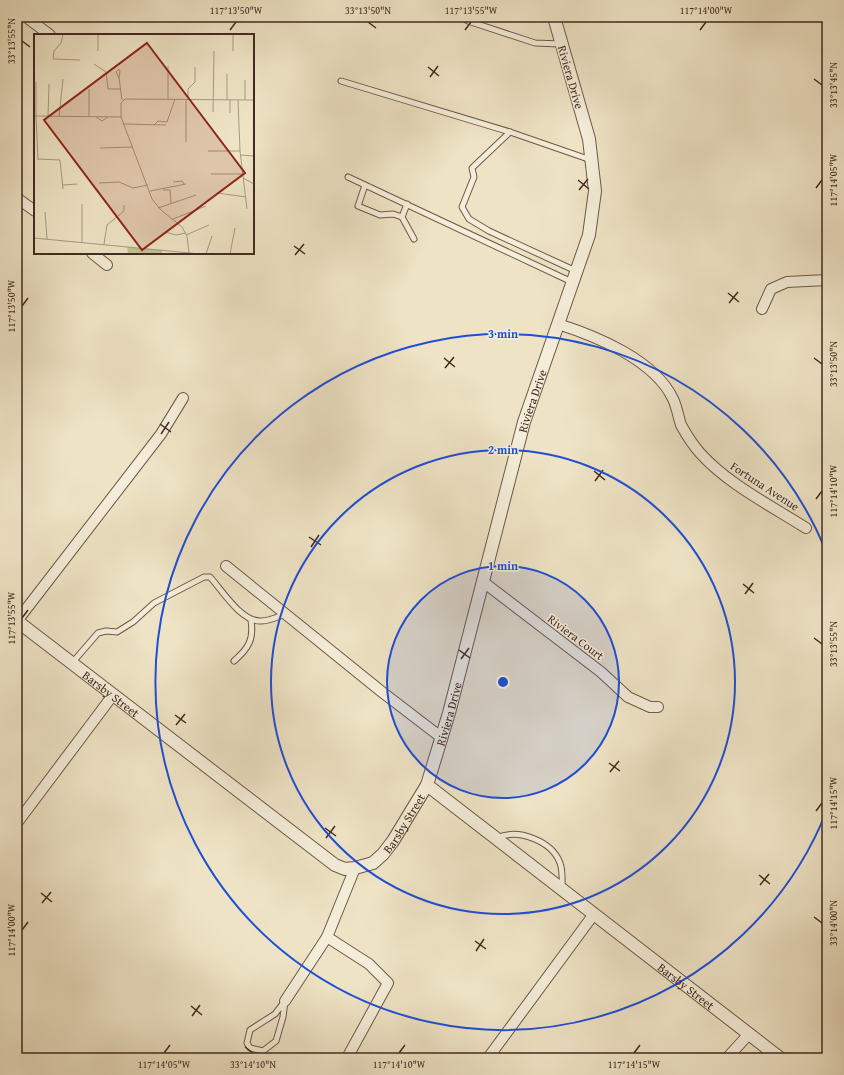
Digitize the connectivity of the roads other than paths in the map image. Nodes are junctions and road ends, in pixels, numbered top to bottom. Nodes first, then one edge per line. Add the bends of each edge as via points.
1 (26, 17) edge
2 (462, 17) edge
3 (554, 17) edge
4 (49, 34) edge
5 (562, 44) junction
6 (341, 81) dead end
7 (510, 132) junction
8 (592, 160) junction
9 (348, 177) dead end
10 (365, 185) junction
11 (17, 198) edge
12 (407, 204) junction
13 (34, 210) edge
14 (402, 217) junction
15 (414, 239) dead end
16 (93, 254) edge
17 (107, 265) dead end
18 (574, 277) junction
19 (827, 280) edge
20 (762, 309) dead end
21 (558, 324) junction
22 (183, 398) dead end
23 (806, 528) dead end
24 (226, 566) dead end
25 (482, 581) junction
26 (286, 613) junction
27 (251, 620) junction
28 (17, 621) edge
29 (234, 661) dead end
30 (72, 663) junction
31 (113, 695) junction
32 (658, 707) dead end
33 (442, 738) junction
34 (427, 785) junction
35 (17, 822) edge
36 (496, 839) junction
37 (355, 868) junction
38 (562, 889) junction
39 (594, 914) junction
40 (327, 937) junction
41 (285, 1001) junction
42 (749, 1034) junction
43 (346, 1058) edge
44 (488, 1058) edge
45 (727, 1058) edge
46 (780, 1058) edge

1 - 4 street
2 - 5 lane via 535,43
3 - 5 street, Riviera Drive
5 - 8 street, Riviera Drive via 589,139
6 - 7 lane
7 - 8 lane
7 - 18 lane via 472,168 474,177 462,207 469,219
8 - 18 street, Riviera Drive via 595,191 589,235
9 - 10 lane
10 - 12 lane
10 - 14 lane via 358,206 380,215 393,214
11 - 13 street
12 - 14 lane
12 - 18 lane
14 - 15 lane
16 - 17 street
18 - 21 street, Riviera Drive
19 - 20 street via 787,282 771,289
21 - 23 street, Fortuna Avenue via 586,333 647,368 673,398 682,425 699,452 726,478
21 - 25 street, Riviera Drive via 524,422
22 - 28 street via 161,434
24 - 26 street
25 - 32 street, Riviera Court via 601,672 628,697 650,707
25 - 33 street, Riviera Drive
26 - 27 lane via 262,622
26 - 33 street
27 - 29 lane via 252,641 246,651
27 - 30 lane via 233,605 210,577 204,577 154,603 117,632 98,633
28 - 30 street, Barsby Street
30 - 31 street, Barsby Street
31 - 35 street
31 - 37 street, Barsby Street via 335,865 345,869
33 - 34 street, Riviera Drive
34 - 36 street, Barsby Street
34 - 37 street, Barsby Street via 383,854 373,863
36 - 38 street, Barsby Street
36 - 38 lane via 513,833 541,842 559,862
37 - 40 street
38 - 39 street, Barsby Street
39 - 42 street, Barsby Street
39 - 44 street
40 - 41 street
40 - 43 street via 369,964 388,984
41 - 41 lane via 276,1041 263,1051 250,1048 247,1043 250,1030 275,1014
42 - 45 street
42 - 46 street, Barsby Street

